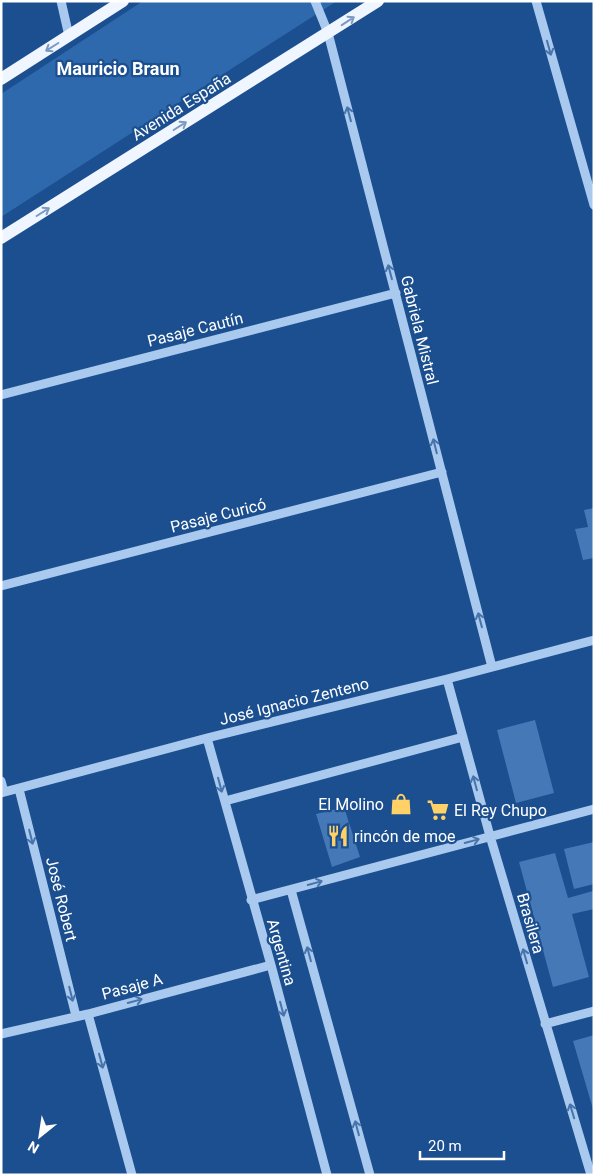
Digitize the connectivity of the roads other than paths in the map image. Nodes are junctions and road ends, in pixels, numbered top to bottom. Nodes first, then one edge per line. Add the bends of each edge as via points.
1 (61, 1) edge
2 (123, 1) edge
3 (315, 1) edge
4 (378, 1) edge
5 (536, 1) edge
6 (328, 34) junction
7 (70, 36) junction
8 (1, 79) edge
9 (594, 204) edge
10 (1, 238) edge
11 (396, 293) junction
12 (1, 395) edge
13 (442, 472) junction
14 (1, 586) edge
15 (594, 640) edge
16 (492, 667) junction
17 (447, 679) junction
18 (463, 737) junction
19 (207, 738) junction
20 (1, 781) edge
21 (18, 789) junction
22 (3, 793) edge
23 (225, 801) junction
24 (594, 809) edge
25 (490, 836) junction
26 (291, 890) junction
27 (251, 900) junction
28 (271, 965) junction
29 (594, 1011) edge
30 (88, 1014) junction
31 (76, 1016) junction
32 (545, 1024) junction
33 (1, 1034) edge
34 (132, 1175) edge
35 (327, 1175) edge
36 (370, 1175) edge
37 (591, 1175) edge

1 - 7 street
2 - 7 main road
3 - 6 street, Gabriela Mistral
6 -> 4 main road, Avenida España
5 -> 9 street
10 -> 6 main road, Avenida España
11 -> 6 street, Gabriela Mistral
7 -> 8 main road
11 - 12 street, Pasaje Cautín
13 -> 11 street, Gabriela Mistral
13 - 14 street, Pasaje Curicó
16 -> 13 street, Gabriela Mistral
15 - 16 street, José Ignacio Zenteno
16 - 17 street, José Ignacio Zenteno
17 - 18 street, Brasilera
17 - 19 street, José Ignacio Zenteno
18 - 23 street
25 -> 18 street, Brasilera
19 - 21 street, José Ignacio Zenteno
19 -> 23 street, Argentina
20 - 22 street
21 - 22 street, José Ignacio Zenteno
21 -> 31 street, José Robert
23 - 27 street, Argentina
24 - 25 street
26 -> 25 street
32 -> 25 street, Brasilera
26 - 27 street
36 -> 26 street, Argentina
27 - 28 street, Argentina
30 -> 28 street, Pasaje A
28 -> 35 street, Argentina
29 - 32 street
30 - 31 street, Pasaje A
30 -> 34 street
31 - 33 street, Pasaje A
37 -> 32 street, Brasilera

